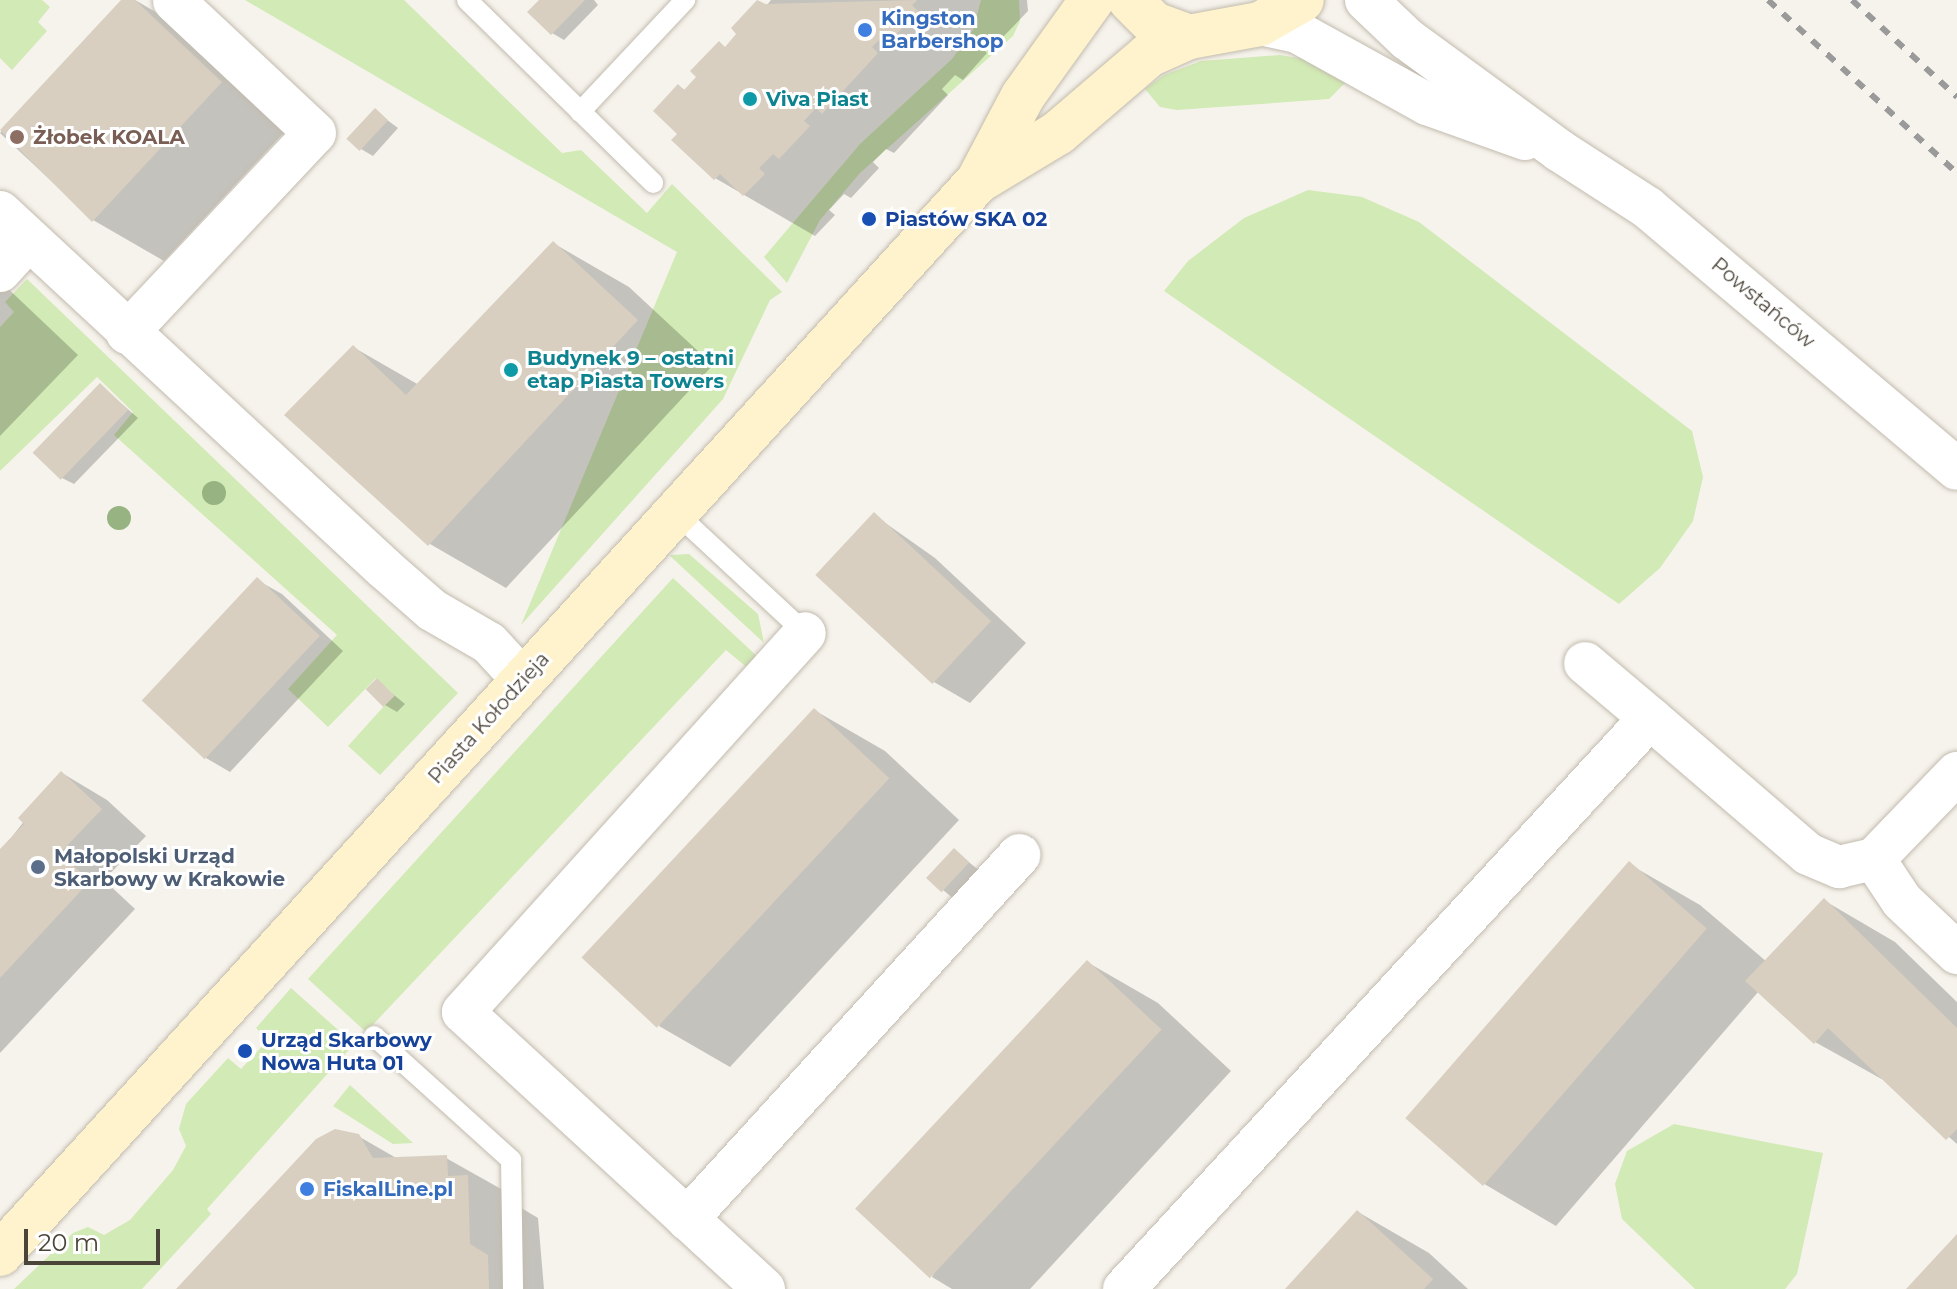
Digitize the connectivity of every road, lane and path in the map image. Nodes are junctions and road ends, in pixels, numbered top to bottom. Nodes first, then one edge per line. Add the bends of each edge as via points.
1 (467, 0) edge
2 (685, 0) edge
3 (1092, 0) edge
4 (1130, 0) edge
5 (1302, 0) edge
6 (1366, 0) edge
7 (174, 1) edge
8 (1260, 24) junction
9 (1189, 37) junction
10 (580, 112) junction
11 (1560, 151) junction
12 (978, 181) junction
13 (653, 183) dead end
14 (14, 225) edge
15 (0, 271) edge
16 (127, 333) junction
17 (1957, 469) edge
18 (676, 513) junction
19 (805, 633) joint
20 (1585, 663) dead end
21 (523, 680) junction
22 (1650, 718) junction
23 (1957, 773) edge
24 (1019, 855) dead end
25 (1874, 859) junction
26 (1957, 953) edge
27 (374, 1036) dead end
28 (687, 1219) junction
29 (0, 1254) edge
30 (513, 1289) edge
31 (764, 1289) edge
32 (1124, 1289) edge

1 - 10 lane
2 - 10 lane
3 - 12 street, Piasta Kołodzieja via 1023,96
4 - 9 street via 1154,24
5 - 8 street, Piasta Kołodzieja
6 - 11 street, Powstańców via 1407,39
7 - 16 street via 315,133
8 - 9 street, Piasta Kołodzieja
8 - 11 street, Powstańców via 1297,32 1427,104
9 - 12 street, Piasta Kołodzieja via 1149,55 1058,133
10 - 13 lane
11 - 17 street, Powstańców via 1648,208
12 - 18 street, Piasta Kołodzieja
14 - 15 street
14 - 16 street
16 - 21 street via 432,610 489,643
18 - 19 lane
18 - 21 street, Piasta Kołodzieja
19 - 28 street via 463,1012
20 - 22 street
21 - 29 street, Piasta Kołodzieja
22 - 25 street via 1820,862 1839,867
22 - 32 street
23 - 25 street
24 - 28 street
25 - 26 street via 1902,901
27 - 30 lane via 511,1160
28 - 31 street

